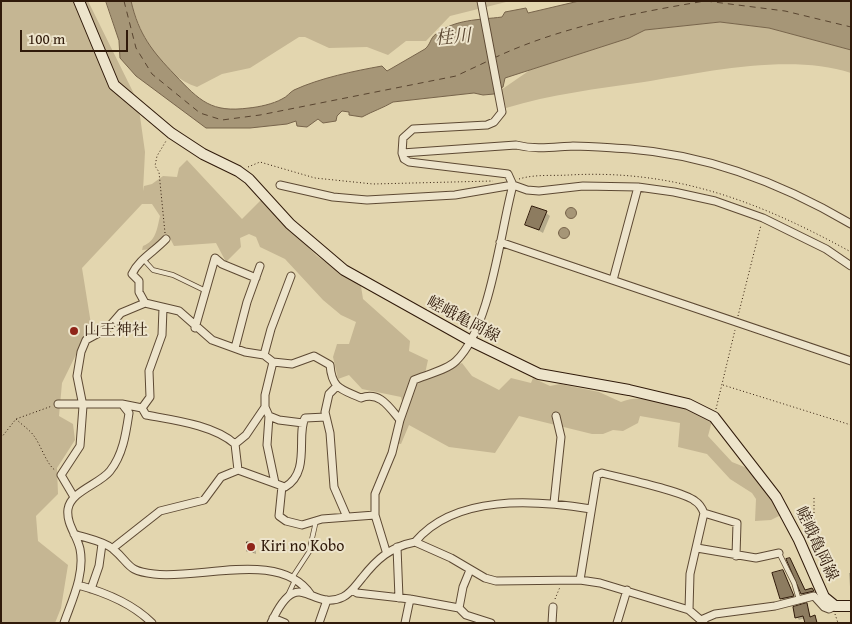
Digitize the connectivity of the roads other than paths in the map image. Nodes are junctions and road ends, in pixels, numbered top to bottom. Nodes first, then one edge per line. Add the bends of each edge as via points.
1 (79, 1) edge
2 (481, 1) edge
3 (402, 152) junction
4 (280, 185) dead end
5 (514, 185) junction
6 (638, 186) junction
7 (851, 224) edge
8 (166, 238) road end
9 (500, 242) junction
10 (143, 259) junction
11 (260, 266) dead end
12 (851, 266) edge
13 (291, 276) dead end
14 (256, 278) junction
15 (613, 280) junction
16 (206, 291) junction
17 (145, 302) junction
18 (163, 308) junction
19 (195, 328) junction
20 (471, 341) junction
21 (235, 348) junction
22 (264, 355) junction
23 (851, 361) edge
24 (273, 362) junction
25 (336, 387) junction
26 (58, 404) road end
27 (122, 404) junction
28 (84, 406) junction
29 (265, 407) junction
30 (142, 408) junction
31 (269, 416) junction
32 (556, 416) dead end
33 (326, 417) junction
34 (400, 420) junction
35 (302, 423) junction
36 (235, 444) junction
37 (238, 470) junction
38 (278, 484) junction
39 (74, 497) junction
40 (554, 503) junction
41 (591, 510) junction
42 (704, 513) junction
43 (375, 515) junction
44 (347, 517) junction
45 (316, 521) junction
46 (74, 534) junction
47 (415, 542) junction
48 (102, 544) junction
49 (398, 546) junction
50 (112, 548) junction
51 (697, 548) junction
52 (386, 551) junction
53 (779, 554) joint
54 (736, 556) junction
55 (470, 570) junction
56 (294, 579) junction
57 (580, 580) junction
58 (78, 585) junction
59 (91, 588) junction
60 (352, 590) junction
61 (627, 590) junction
62 (288, 594) junction
63 (312, 596) junction
64 (398, 598) junction
65 (410, 598) junction
66 (328, 600) junction
67 (799, 600) junction
68 (834, 606) junction
69 (851, 606) edge
70 (553, 607) road end
71 (459, 608) junction
72 (689, 610) junction
73 (272, 621) edge
74 (703, 622) edge
75 (64, 623) edge
76 (152, 623) edge
77 (285, 623) edge
78 (319, 623) edge
79 (405, 623) edge
80 (491, 623) edge
81 (552, 623) edge
82 (617, 623) edge

1 - 20 main road, 嵯峨亀岡線 via 114,86 171,134 249,179 318,250 344,270
2 - 3 street via 502,112 487,124 413,129 408,131 402,142
3 - 5 street via 409,162 508,174
3 - 7 street via 516,145 534,149 574,146 632,149 670,155 744,173 789,191
4 - 5 street via 333,197 367,200 455,195
5 - 6 street via 539,191 583,186
5 - 9 street
6 - 12 street via 745,211 788,228
6 - 15 street
8 - 10 street via 157,250
9 - 15 street
9 - 20 street
10 - 16 lane via 153,270 173,275
10 - 17 street via 136,264 132,274 139,281 139,292
11 - 14 street
13 - 22 street
14 - 16 street via 215,258
14 - 21 street
15 - 23 street
16 - 19 street
17 - 18 street
17 - 28 street via 121,313 108,328 86,340 77,376
18 - 19 street via 180,312
18 - 30 street via 162,335 149,371 150,397
19 - 21 street via 212,340
20 - 34 street via 455,362 414,380
20 - 68 main road, 嵯峨亀岡線 via 539,374 629,390 709,412 776,497 824,598
21 - 22 street
22 - 24 street
24 - 25 street via 292,364 314,356 330,365
24 - 29 street
25 - 33 street via 326,402
25 - 34 street via 361,398 369,395 378,397
26 - 28 street
27 - 28 street
27 - 30 street
27 - 39 street via 129,413 123,446 110,471
28 - 39 street via 80,446 61,475
29 - 31 street
29 - 36 street via 246,435
30 - 36 street via 146,415 218,432
31 - 35 street
31 - 38 street via 267,446
32 - 40 street via 561,437
33 - 35 street via 305,418
33 - 44 street via 334,487
34 - 43 street via 392,453 375,494
35 - 38 street via 302,457 292,483 285,487
36 - 37 street
37 - 38 street
37 - 50 street via 221,477 204,500 160,511
38 - 45 street via 279,516 302,525
39 - 46 street via 68,508
40 - 41 street
40 - 47 street via 468,508 434,524
41 - 42 street via 597,475 602,473 689,497 701,506
41 - 57 street
42 - 51 street
42 - 54 street via 737,523
43 - 44 street
43 - 52 street
44 - 45 street
45 - 56 lane via 309,552
46 - 48 street
46 - 58 street via 80,548
47 - 49 street
47 - 55 street
48 - 50 street
48 - 59 street
49 - 52 street
49 - 64 street
50 - 56 street via 126,565 154,574 179,575 233,569 276,573
51 - 54 street
51 - 72 street via 690,574
52 - 60 street
53 - 54 street via 756,558
53 - 67 lane
55 - 57 street via 496,582
55 - 71 street
56 - 62 lane
56 - 63 street
57 - 61 street
58 - 59 street
58 - 75 street
59 - 76 street
60 - 64 street
60 - 66 street via 340,598
61 - 72 street
61 - 82 street
62 - 63 street via 296,592
62 - 73 street
63 - 66 street
64 - 65 street
65 - 71 street
65 - 79 street
66 - 78 street
67 - 68 street via 814,596 824,607
67 - 74 street via 715,614
68 - 69 main road, 嵯峨亀岡線
70 - 81 street
71 - 80 street via 466,615
72 - 74 street
73 - 77 street

